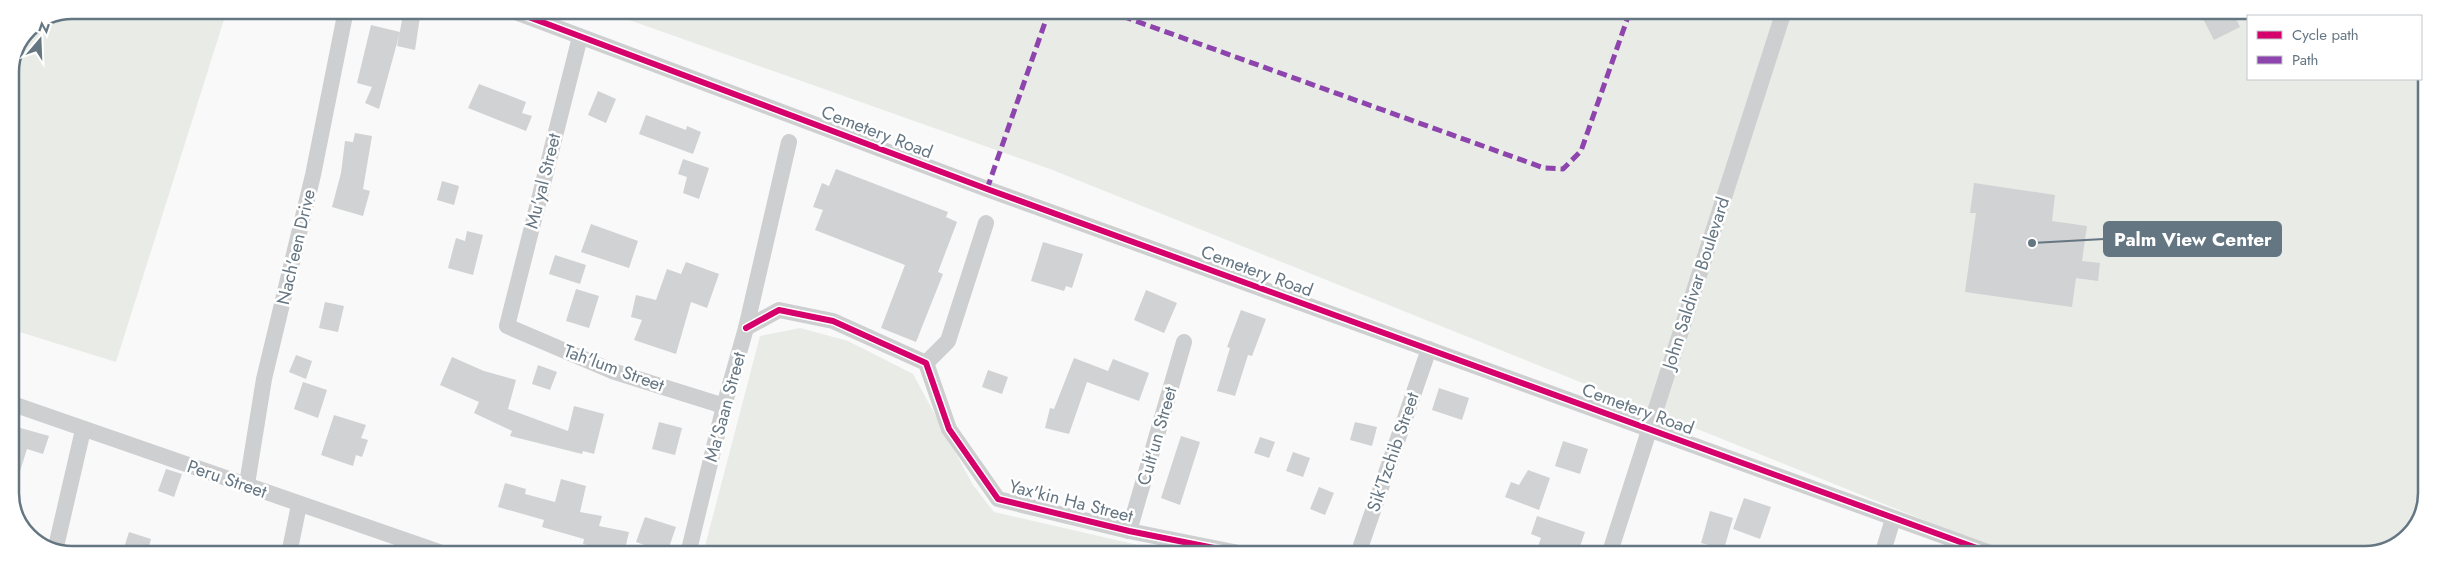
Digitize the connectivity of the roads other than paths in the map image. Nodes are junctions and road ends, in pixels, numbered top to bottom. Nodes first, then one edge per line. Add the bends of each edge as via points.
1 (344, 19) edge
2 (533, 19) edge
3 (1781, 19) edge
4 (580, 37) junction
5 (789, 142) dead end
6 (986, 223) dead end
7 (506, 326) joint
8 (746, 328) junction
9 (1184, 342) dead end
10 (1429, 349) junction
11 (926, 363) junction
12 (19, 406) edge
13 (724, 406) junction
14 (1648, 428) junction
15 (83, 430) junction
16 (246, 484) junction
17 (299, 505) junction
18 (1893, 519) junction
19 (1129, 531) junction
20 (57, 544) edge
21 (291, 546) edge
22 (421, 546) edge
23 (690, 546) edge
24 (1204, 546) edge
25 (1361, 546) edge
26 (1612, 546) edge
27 (1885, 546) edge
28 (1970, 546) edge

1 - 16 street, Nach'een Drive via 313,175 264,378
2 - 4 street, Cemetery Road
3 - 14 street, John Saldivar Boulevard
4 - 7 street, Mu'yal Street
4 - 10 street, Cemetery Road via 987,190
5 - 8 street, Ma'Saan Street
6 - 11 street via 948,341
7 - 13 street, Tah'lum Street via 612,371
8 - 11 street via 779,310 833,321
8 - 13 street, Ma'Saan Street
9 - 19 street, Cult'un Street
10 - 14 street, Cemetery Road
10 - 25 street, Sik'Tzchib Street
11 - 19 street, Yax'kin Ha Street via 949,429 998,499
12 - 15 street, Peru Street
13 - 23 street, Ma'Saan Street
14 - 18 street, Cemetery Road
14 - 26 street, John Saldivar Boulevard
15 - 16 street, Peru Street
15 - 20 street
16 - 17 street, Peru Street
17 - 21 street
17 - 22 street, Peru Street
18 - 27 street
18 - 28 street, Cemetery Road
19 - 24 street, Yax'kin Ha Street

